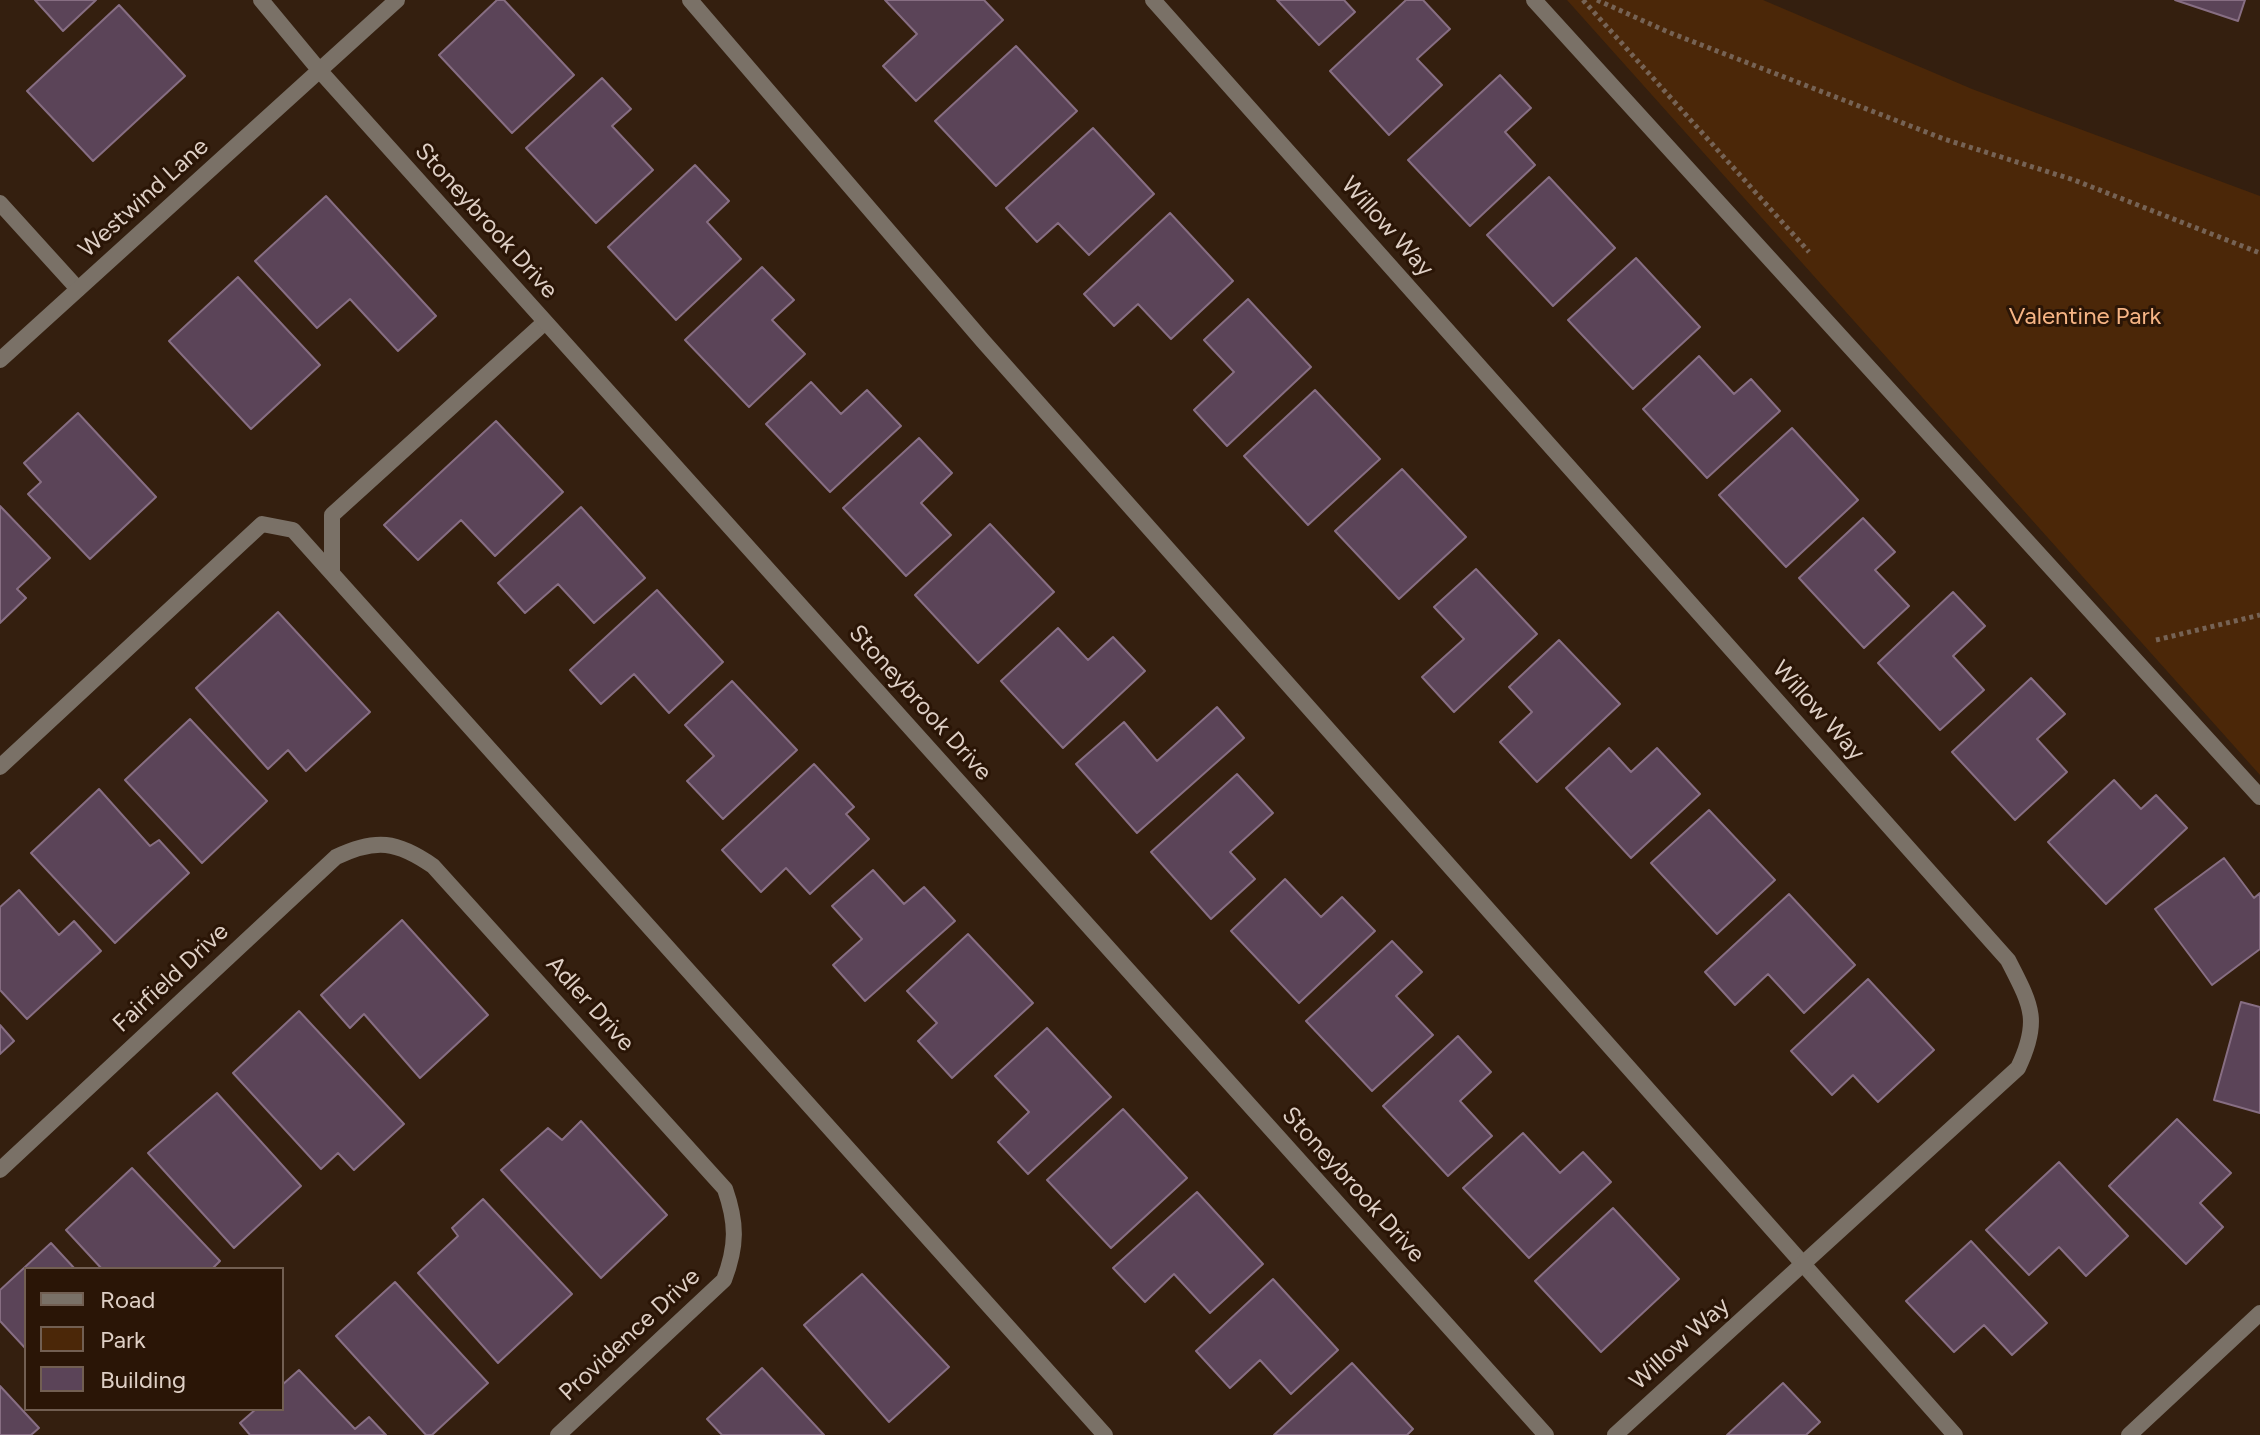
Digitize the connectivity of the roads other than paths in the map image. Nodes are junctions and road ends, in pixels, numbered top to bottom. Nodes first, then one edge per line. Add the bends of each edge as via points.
1 (261, 0) edge
2 (397, 0) edge
3 (690, 0) edge
4 (1153, 0) edge
5 (1534, 0) edge
6 (320, 71) junction
7 (0, 203) edge
8 (78, 289) junction
9 (545, 322) junction
10 (0, 360) edge
11 (332, 571) junction
12 (0, 767) edge
13 (2260, 797) edge
14 (386, 844) joint
15 (0, 1170) edge
16 (735, 1219) joint
17 (1802, 1265) junction
18 (2260, 1313) edge
19 (558, 1435) edge
20 (1105, 1435) edge
21 (1546, 1435) edge
22 (1615, 1435) edge
23 (1955, 1435) edge
24 (2129, 1435) edge

1 - 6 street, Stoneybrook Drive
2 - 6 street, Westwind Lane
3 - 17 street via 983,341
4 - 17 street, Willow Way via 2008,960 2028,1000 2032,1039 2018,1068
5 - 13 street
6 - 8 street, Westwind Lane
6 - 9 street, Stoneybrook Drive
7 - 8 street
8 - 10 street, Westwind Lane
9 - 11 street via 332,515
9 - 21 street, Stoneybrook Drive
11 - 12 street via 293,530 262,524
11 - 20 street
14 - 15 street, Fairfield Drive via 360,845 336,857
14 - 16 street, Adler Drive via 411,851 433,866 725,1189
16 - 19 street, Providence Drive via 735,1250 724,1280
17 - 22 street, Willow Way
17 - 23 street
18 - 24 street

